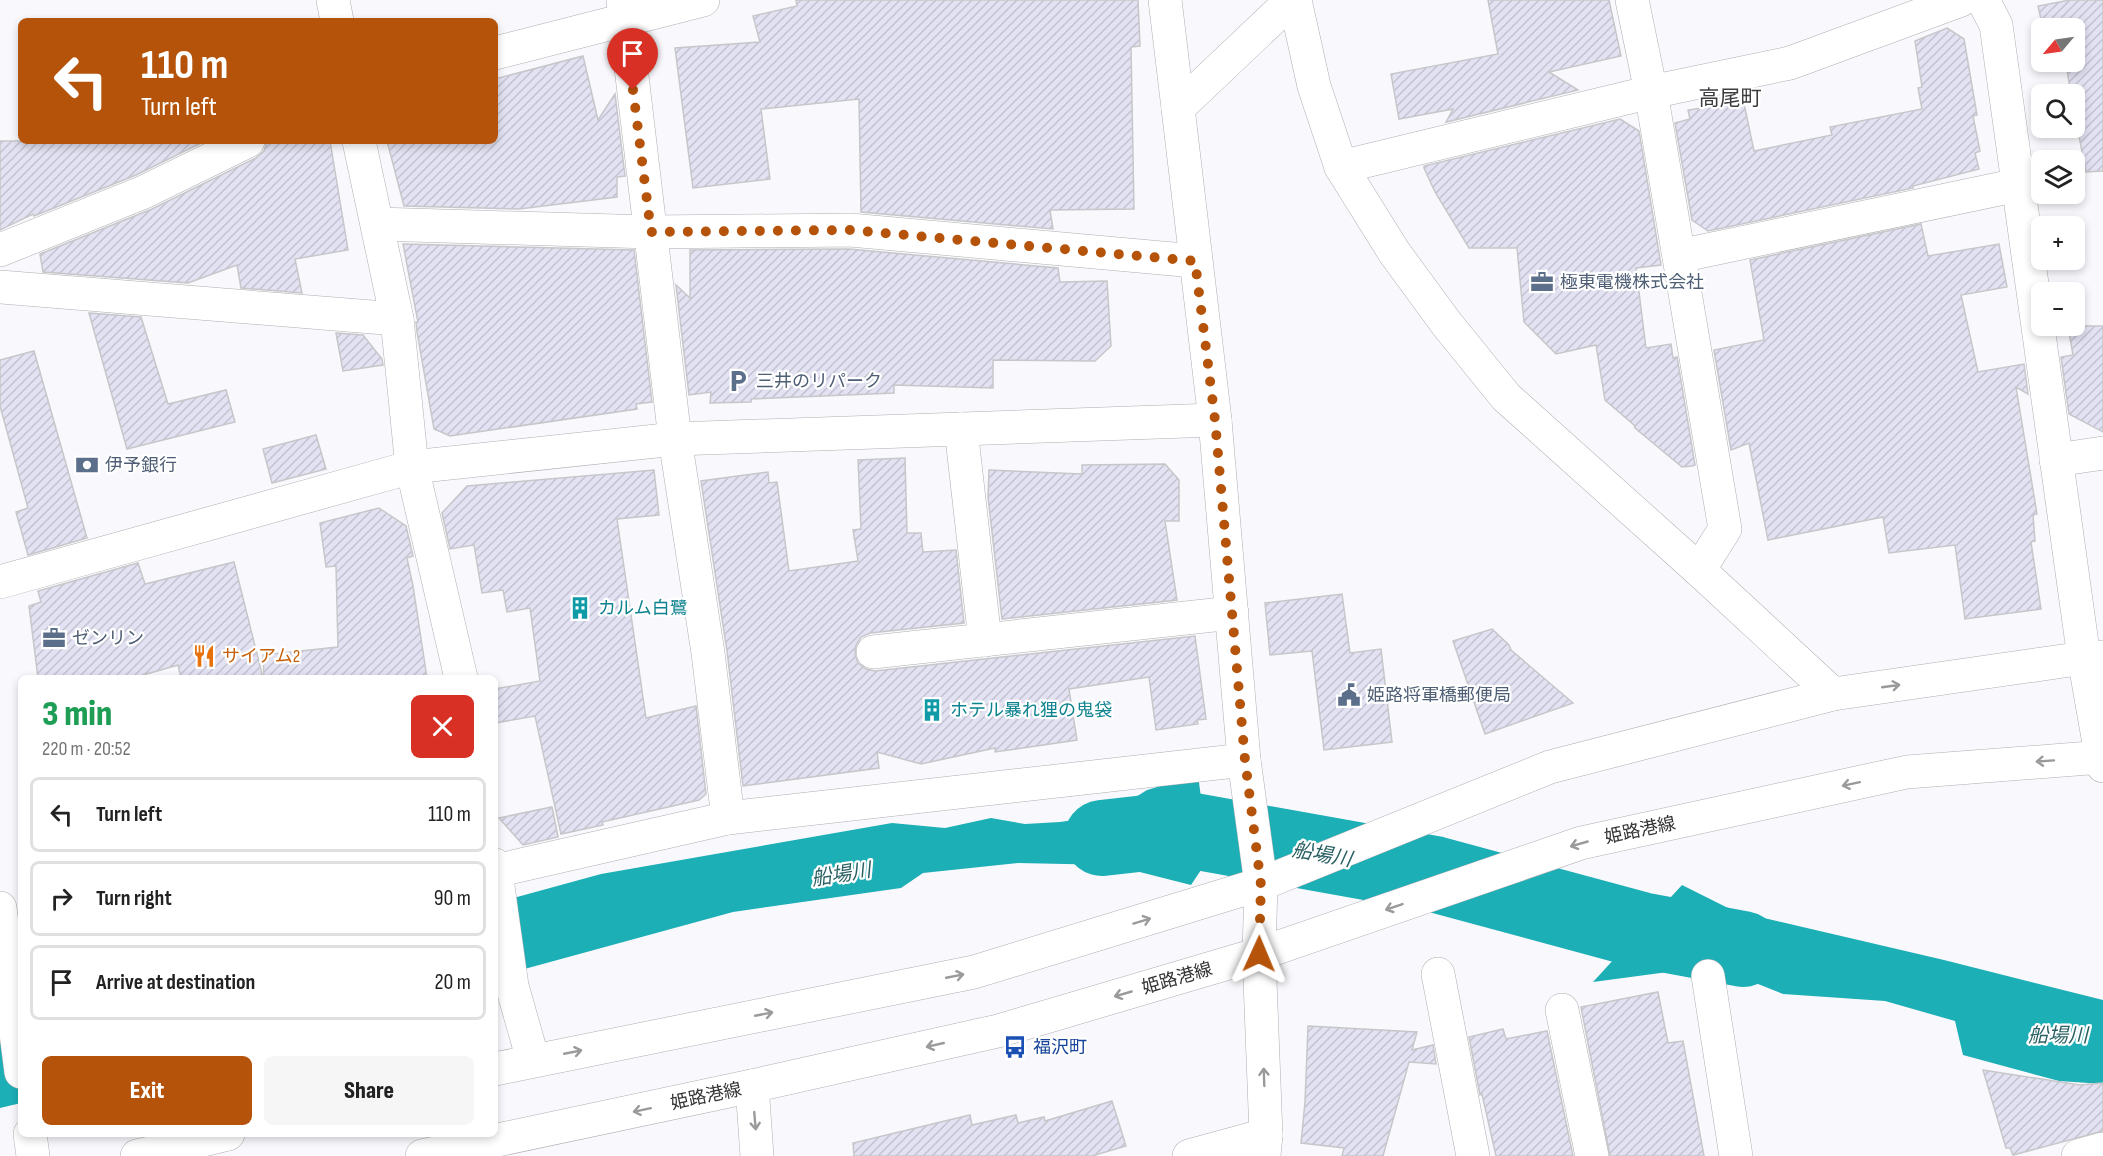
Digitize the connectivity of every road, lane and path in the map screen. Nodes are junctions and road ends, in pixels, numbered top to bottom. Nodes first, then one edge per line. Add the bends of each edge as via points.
1 (333, 0) edge
2 (703, 0) edge
3 (1165, 0) edge
4 (1294, 0) edge
5 (1632, 0) edge
6 (1961, 0) edge
7 (1983, 0) edge
8 (624, 9) edge
9 (336, 18) edge
10 (498, 52) edge
11 (1651, 92) junction
12 (1178, 108) junction
13 (242, 144) edge
14 (360, 144) edge
15 (1341, 167) junction
16 (2018, 185) junction
17 (377, 224) junction
18 (651, 232) junction
19 (0, 250) edge
20 (1679, 256) junction
21 (1195, 261) junction
22 (0, 287) edge
23 (397, 319) junction
24 (1215, 420) junction
25 (961, 429) junction
26 (675, 439) junction
27 (2103, 453) edge
28 (2056, 460) junction
29 (412, 468) junction
30 (1699, 570) junction
31 (0, 582) edge
32 (1232, 613) junction
33 (986, 640) junction
34 (873, 652) dead end
35 (2093, 657) edge
36 (460, 675) edge
37 (1833, 694) junction
38 (1245, 760) junction
39 (2103, 760) edge
40 (728, 818) junction
41 (498, 868) edge
42 (1261, 885) junction
43 (498, 890) edge
44 (0, 908) edge
45 (1259, 954) junction
46 (1438, 974) dead end
47 (1708, 976) dead end
48 (10, 995) edge
49 (1562, 1010) dead end
50 (18, 1051) edge
51 (533, 1060) junction
52 (498, 1068) edge
53 (752, 1086) junction
54 (30, 1137) edge
55 (216, 1137) edge
56 (1265, 1146) edge
57 (2103, 1149) edge
58 (33, 1156) edge
59 (137, 1156) edge
60 (422, 1156) edge
61 (757, 1156) edge
62 (1189, 1156) edge
63 (1473, 1156) edge
64 (1592, 1156) edge
65 (1736, 1156) edge
66 (2078, 1156) edge

1 - 9 street
2 - 8 street
3 - 12 street
4 - 12 street
4 - 15 street via 1314,86
5 - 11 street
6 - 11 street via 1790,63
7 - 16 street via 1996,24
8 - 10 street
8 - 18 street
11 - 15 street
11 - 20 street
12 - 21 street
13 - 19 street via 144,192
14 - 17 street
15 - 30 street via 1400,261 1506,397
16 - 20 street
16 - 28 street
17 - 18 street
17 - 23 street
18 - 21 street via 850,230
18 - 26 street
20 - 30 street via 1725,529
21 - 24 street
22 - 23 street
23 - 29 street
24 - 25 street
24 - 32 street
25 - 26 street
25 - 33 street
26 - 29 street
26 - 40 street via 708,653
27 - 28 street
28 - 35 street
29 - 31 street
29 - 36 street
30 - 37 street
32 - 33 street
32 - 38 street
33 - 34 street
37 -> 35 street
35 - 39 street
37 - 42 street via 1550,767
38 - 40 street
38 - 42 street
39 -> 45 street, 姫路港線 via 1907,772 1581,843
40 - 41 street
42 - 45 street
51 -> 42 street via 974,972
43 - 51 street via 512,986
44 - 48 street
45 -> 53 street, 姫路港線 via 998,1031
56 -> 45 street
46 - 63 street
47 - 65 street
48 - 50 street
49 - 64 street
51 - 52 street
53 -> 60 street, 姫路港線
53 -> 61 street
54 - 58 street
55 - 59 street
56 - 62 street
57 - 66 street

